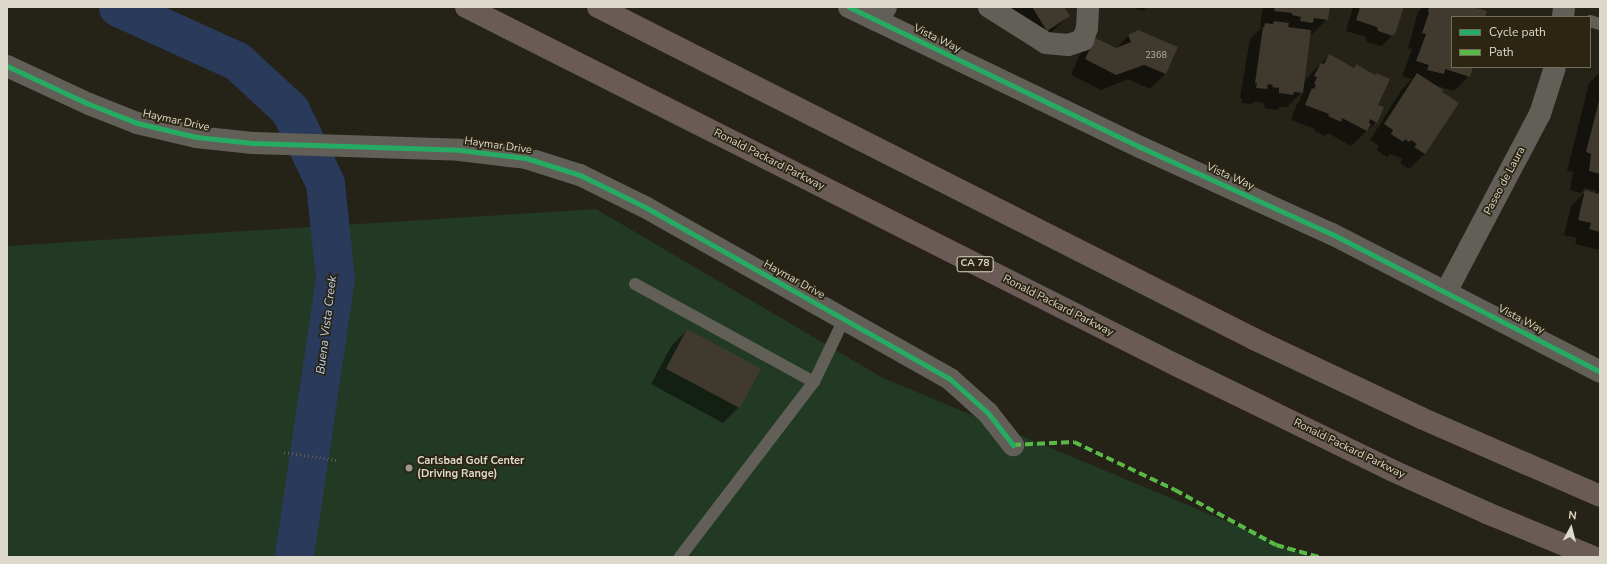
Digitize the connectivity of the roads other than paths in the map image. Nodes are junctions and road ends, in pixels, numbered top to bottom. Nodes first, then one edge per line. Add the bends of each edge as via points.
1 (466, 7) edge
2 (598, 7) edge
3 (849, 7) edge
4 (989, 7) edge
5 (1088, 7) edge
6 (881, 14) edge
7 (7, 66) edge
8 (1555, 68) edge
9 (635, 284) dead end
10 (1446, 292) junction
11 (844, 319) junction
12 (1600, 372) edge
13 (814, 382) junction
14 (1013, 445) dead end
15 (1600, 496) edge
16 (680, 557) edge
17 (1593, 557) edge

1 - 17 highway, Ronald Packard Parkway / CA 78 via 1348,449 1487,513
2 - 15 highway via 1254,339 1421,418
3 - 6 street, Vista Way
4 - 5 street via 1046,43 1068,45 1083,40 1087,28
6 - 10 street, Vista Way via 1140,147 1332,234
7 - 11 street, Haymar Drive via 137,123 196,137 253,143 460,150 526,158 580,175 645,207
8 - 10 street, Paseo de Laura via 1540,114
9 - 13 lane
10 - 12 street, Vista Way
11 - 13 lane
11 - 14 street, Haymar Drive via 950,379 988,413
13 - 16 lane

